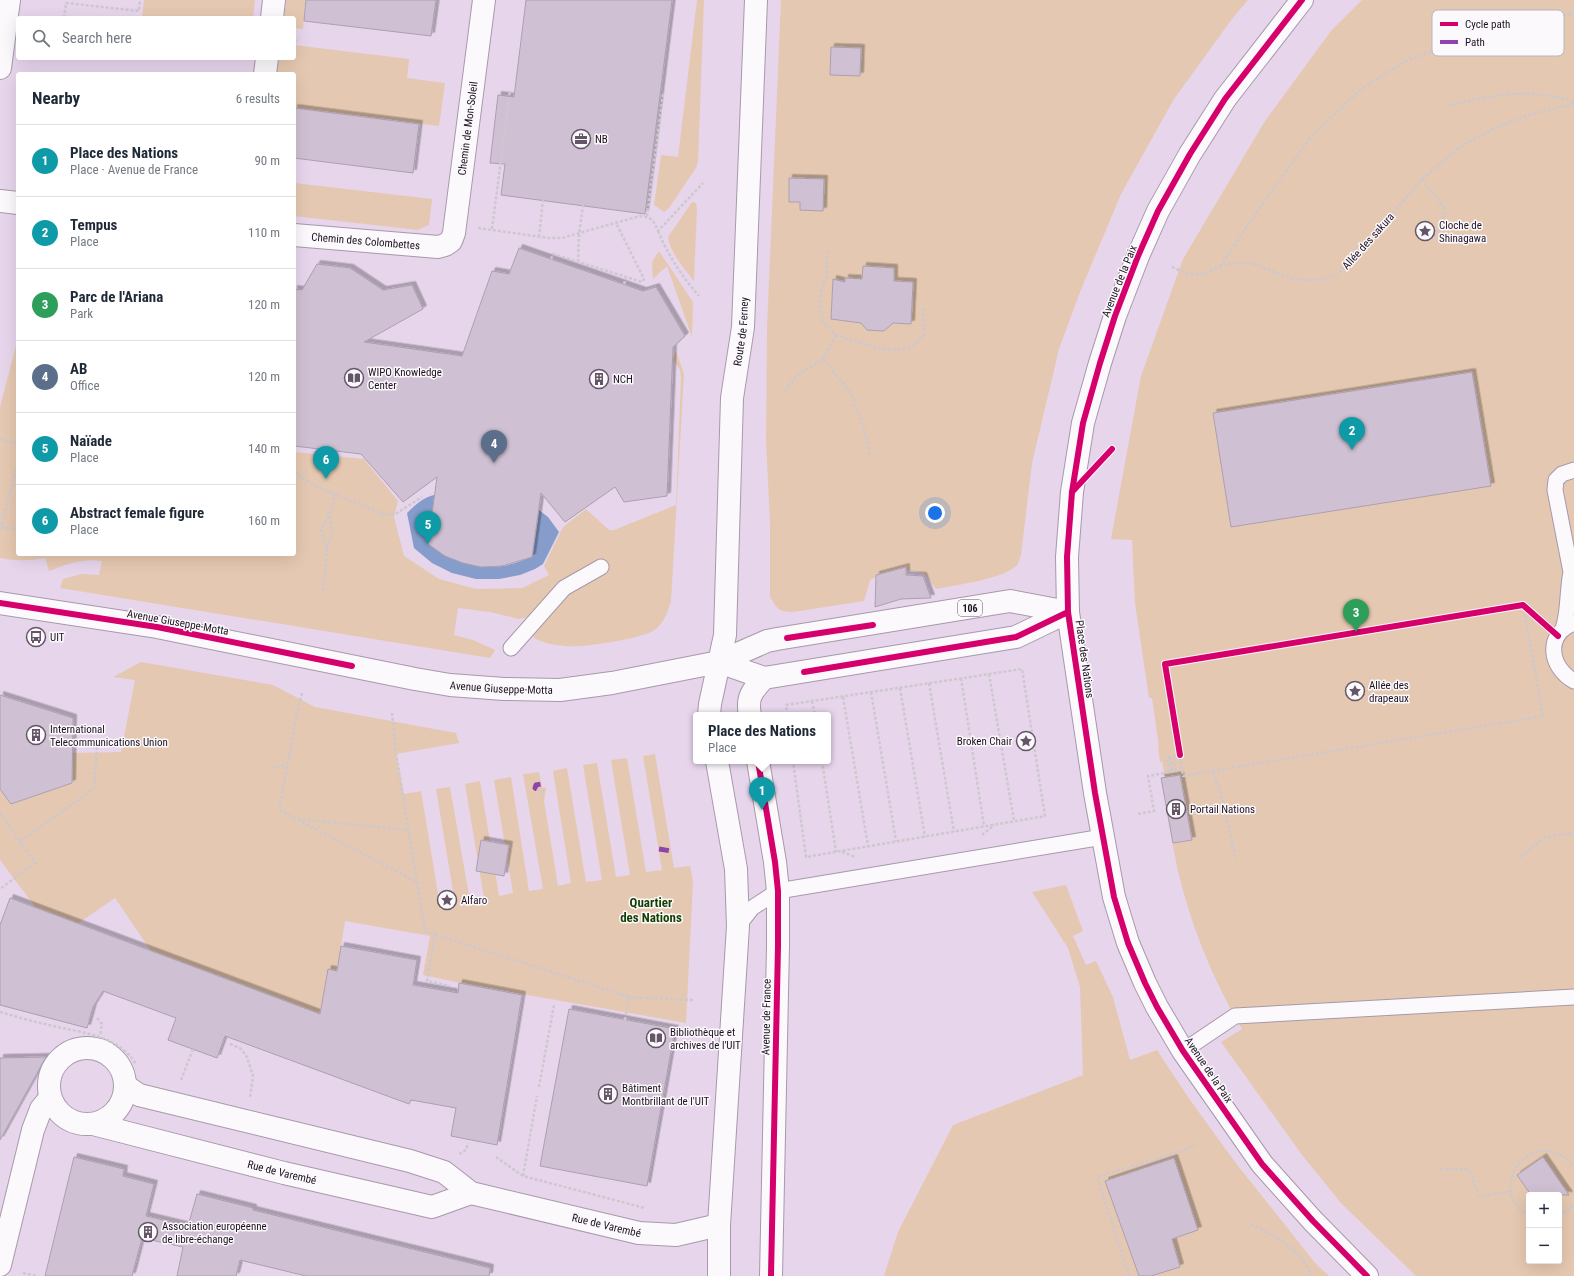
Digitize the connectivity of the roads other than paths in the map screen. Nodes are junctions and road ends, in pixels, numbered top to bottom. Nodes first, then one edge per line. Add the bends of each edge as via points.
1 (9, 0) edge
2 (274, 0) edge
3 (484, 0) edge
4 (756, 0) edge
5 (1302, 0) edge
6 (272, 16) edge
7 (267, 60) edge
8 (0, 68) edge
9 (265, 72) edge
10 (0, 201) edge
11 (16, 203) edge
12 (296, 235) edge
13 (438, 247) joint
14 (1574, 470) edge
15 (601, 567) dead end
16 (1572, 575) edge
17 (0, 602) edge
18 (1068, 612) junction
19 (1568, 626) edge
20 (511, 648) dead end
21 (719, 662) junction
22 (764, 678) junction
23 (1574, 681) edge
24 (709, 712) edge
25 (750, 712) edge
26 (718, 764) edge
27 (759, 764) edge
28 (1103, 837) junction
29 (778, 891) junction
30 (738, 926) junction
31 (1574, 997) edge
32 (1183, 1052) junction
33 (126, 1086) junction
34 (50, 1098) junction
35 (93, 1124) junction
36 (471, 1193) junction
37 (719, 1225) junction
38 (10, 1269) edge
39 (719, 1276) edge
40 (771, 1276) edge
41 (1367, 1276) edge

1 - 8 main road
2 - 6 main road
3 - 13 main road, Chemin de Mon-Soleil via 454,233 451,241
4 - 21 main road, Route de Ferney via 743,327 732,398 724,635
5 - 18 main road, Avenue de la Paix via 1225,99 1190,154 1158,211 1115,316 1083,423 1072,492 1067,557
7 - 9 main road
10 - 11 main road
12 - 13 main road, Chemin des Colombettes
14 - 16 lane via 1562,474 1555,484
15 - 20 lane via 564,588
16 - 19 lane via 1567,592
17 - 21 main road, Avenue Giuseppe-Motta via 157,627 450,685 560,690
18 - 21 main road, Place des Nations / 106 via 1010,601 767,641
18 - 22 main road, Place des Nations via 1016,637
18 - 28 main road, Place des Nations
19 - 23 lane via 1558,636 1554,654 1560,670
21 - 22 main road, Place des Nations
21 - 24 main road
22 - 25 main road via 752,691 749,700
26 - 30 main road via 736,869
27 - 29 main road, Avenue de France
28 - 29 lane
28 - 32 main road, Avenue de la Paix via 1114,897 1128,943 1157,1007
29 - 30 lane via 752,908
29 - 40 main road, Avenue de France
30 - 37 main road
31 - 32 lane via 1235,1016
32 - 41 main road, Avenue de la Paix via 1262,1164
33 - 34 main road via 120,1064 112,1056 97,1049 80,1048 58,1060 53,1068 49,1078
33 - 35 main road via 119,1108 108,1118
33 - 36 main road, Rue de Varembé via 139,1095 417,1163 444,1172
34 - 35 main road via 62,1115 82,1124
34 - 38 main road via 41,1109 33,1130
35 - 36 main road, Rue de Varembé via 284,1173 432,1207
36 - 37 main road, Rue de Varembé via 639,1233 676,1235
37 - 39 main road

